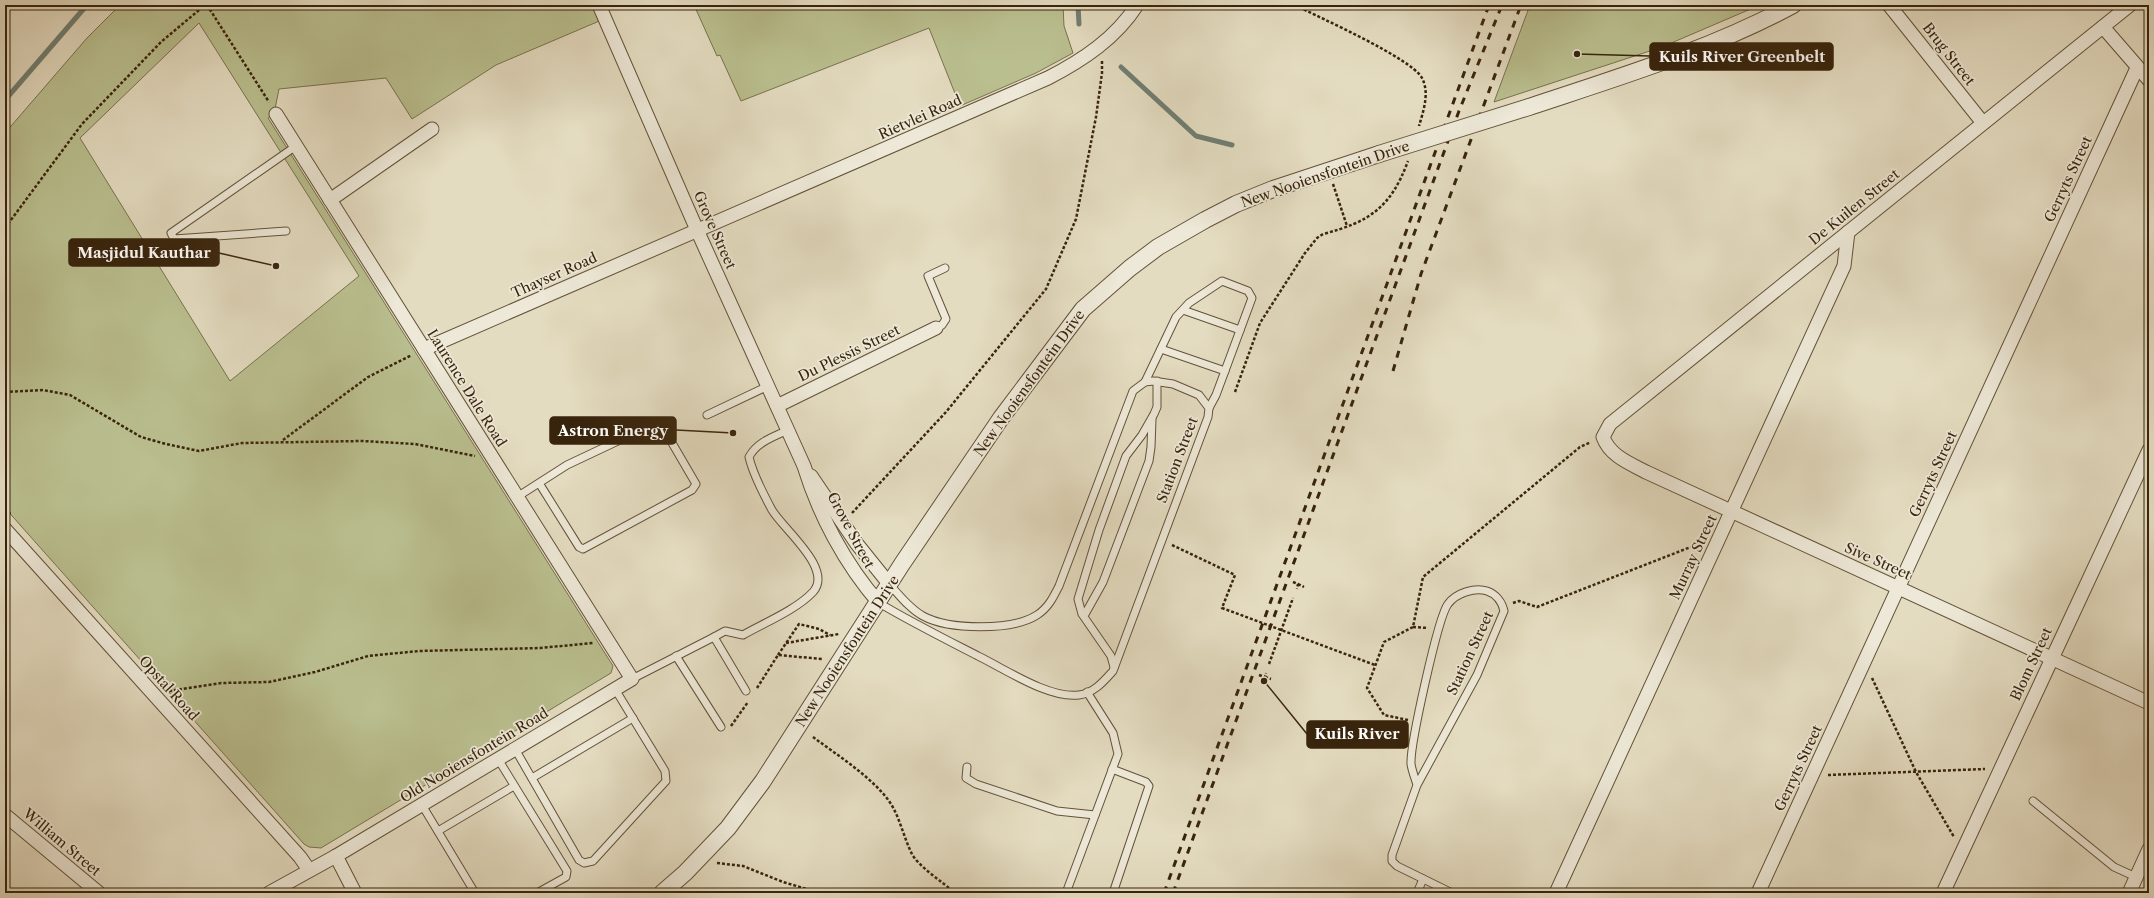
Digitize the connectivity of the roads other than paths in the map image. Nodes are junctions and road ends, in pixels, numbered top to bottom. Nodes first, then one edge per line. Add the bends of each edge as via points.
1 (599, 5) edge
2 (1137, 5) edge
3 (1793, 5) edge
4 (1889, 5) edge
5 (2130, 5) edge
6 (2103, 27) junction
7 (2137, 68) junction
8 (2149, 80) edge
9 (276, 114) road end
10 (1983, 123) junction
11 (432, 129) dead end
12 (296, 146) junction
13 (330, 200) junction
14 (697, 230) junction
15 (286, 231) dead end
16 (1848, 232) junction
17 (945, 268) dead end
18 (1183, 310) junction
19 (936, 328) joint
20 (1240, 330) junction
21 (424, 349) junction
22 (1161, 349) junction
23 (1225, 371) junction
24 (1156, 381) junction
25 (1145, 382) junction
26 (768, 386) junction
27 (777, 406) junction
28 (1209, 408) junction
29 (707, 415) dead end
30 (1152, 419) junction
31 (788, 430) junction
32 (1603, 437) joint
33 (2149, 450) edge
34 (804, 466) junction
35 (539, 483) junction
36 (517, 497) junction
37 (1732, 512) junction
38 (5, 529) edge
39 (890, 585) junction
40 (1898, 588) junction
41 (879, 603) junction
42 (1084, 616) junction
43 (714, 637) junction
44 (676, 656) junction
45 (2051, 659) junction
46 (1114, 667) junction
47 (632, 679) junction
48 (614, 689) junction
49 (1087, 692) junction
50 (749, 693) road end
51 (2149, 703) edge
52 (633, 718) junction
53 (721, 727) dead end
54 (515, 749) junction
55 (498, 759) junction
56 (966, 767) dead end
57 (1112, 769) junction
58 (532, 778) junction
59 (1417, 785) junction
60 (514, 786) junction
61 (2033, 801) dead end
62 (422, 805) junction
63 (5, 815) edge
64 (1095, 815) junction
65 (438, 831) junction
66 (2149, 849) edge
67 (336, 856) junction
68 (309, 870) junction
69 (2136, 877) junction
70 (1423, 879) junction
71 (98, 893) edge
72 (269, 893) edge
73 (355, 893) edge
74 (475, 893) edge
75 (537, 893) edge
76 (662, 893) edge
77 (1066, 893) edge
78 (1113, 893) edge
79 (1417, 893) edge
80 (1452, 893) edge
81 (1556, 893) edge
82 (1758, 893) edge
83 (1943, 893) edge
84 (2129, 893) edge

1 - 14 street, Grove Street
2 - 14 street, Rietvlei Road via 1118,30 1070,67
3 - 39 street, New Nooiensfontein Drive, bridge via 1736,34 1684,55 1273,189 1236,204 1164,243 1104,289 1066,330 1001,418
4 - 10 street, Brug Street
5 - 6 street, De Kuilen Street
6 - 7 street
6 - 10 street, De Kuilen Street
7 - 8 street
7 - 40 street, Gerryts Street
9 - 12 street, Laurence Dale Road
10 - 16 street, De Kuilen Street
11 - 13 street
12 - 13 street, Laurence Dale Road
12 - 15 lane via 171,233 174,239
13 - 21 street, Laurence Dale Road
14 - 21 street, Thayser Road
14 - 26 street, Grove Street
16 - 32 street, De Kuilen Street via 1610,424
16 - 37 street, Murray Street via 1844,266
17 - 19 lane via 928,276 928,282 946,319
18 - 20 lane
18 - 20 lane via 1218,282 1228,282 1248,291 1252,298
18 - 22 lane via 1176,317
19 - 27 street, Du Plessis Street
20 - 23 lane
21 - 36 street, Laurence Dale Road
22 - 23 lane
22 - 25 lane
23 - 28 lane
24 - 25 lane, Station Street
24 - 28 lane, Station Street via 1172,384 1199,395
24 - 30 lane via 1157,407
25 - 39 lane via 1133,391 1059,586 1043,610 1026,621 1010,624 947,625 933,621 916,611
26 - 27 street, Grove Street
26 - 29 lane
27 - 31 street, Grove Street
28 - 46 lane, Station Street via 1208,417
30 - 42 lane via 1149,461 1103,582
30 - 42 lane via 1126,456 1099,530 1078,599
31 - 34 street, Grove Street
31 - 43 lane, Old Nooiensfontein Road via 764,441 749,457 773,511 813,561 818,576 816,587 802,601 743,635 725,631
32 - 37 street, Sive Street via 1611,450 1622,459
33 - 45 street, Blom Street
34 - 39 street, Grove Street via 857,544
34 - 41 street, Grove Street via 815,500 832,533 862,583
35 - 35 lane via 567,465 656,423 661,424 696,484 692,490 583,549 579,548
35 - 36 lane
36 - 47 street, Laurence Dale Road
37 - 40 street, Sive Street
37 - 81 street, Murray Street
38 - 68 street, Opstal Road
39 - 41 street, New Nooiensfontein Drive
40 - 45 street, Sive Street
40 - 82 street, Gerryts Street
41 - 49 lane, Station Street via 1048,690 1067,695
41 - 76 street, New Nooiensfontein Drive via 763,781 728,828
42 - 46 lane via 1111,656
43 - 44 lane, Old Nooiensfontein Road
43 - 50 lane
44 - 47 lane, Old Nooiensfontein Road
44 - 53 lane
45 - 51 street, Sive Street
45 - 83 street, Blom Street
46 - 49 lane, Station Street via 1104,682
47 - 48 street, Old Nooiensfontein Road
48 - 52 lane
48 - 54 street, Old Nooiensfontein Road
49 - 57 lane via 1115,738 1118,754
52 - 58 lane
52 - 58 lane via 665,771 666,781 593,861 584,863 579,860
54 - 55 street, Old Nooiensfontein Road
54 - 58 lane
55 - 60 lane
55 - 62 street, Old Nooiensfontein Road
56 - 64 lane via 966,778 976,784 1057,811
57 - 64 lane
57 - 78 lane via 1146,782 1149,786
59 - 59 lane, Station Street via 1411,763 1432,656 1444,610 1449,602 1458,596 1476,590 1487,591 1495,595 1504,611 1476,675
59 - 70 lane, Station Street via 1392,861
60 - 65 lane
60 - 75 lane via 567,871 566,876
61 - 69 lane via 2114,867
62 - 65 lane
62 - 67 street, Old Nooiensfontein Road
63 - 71 street, William Street
64 - 77 lane
65 - 74 lane
66 - 69 street
67 - 68 street, Old Nooiensfontein Road
67 - 73 street
68 - 72 street, Old Nooiensfontein Road
69 - 84 street
70 - 79 lane
70 - 80 lane, Station Street

